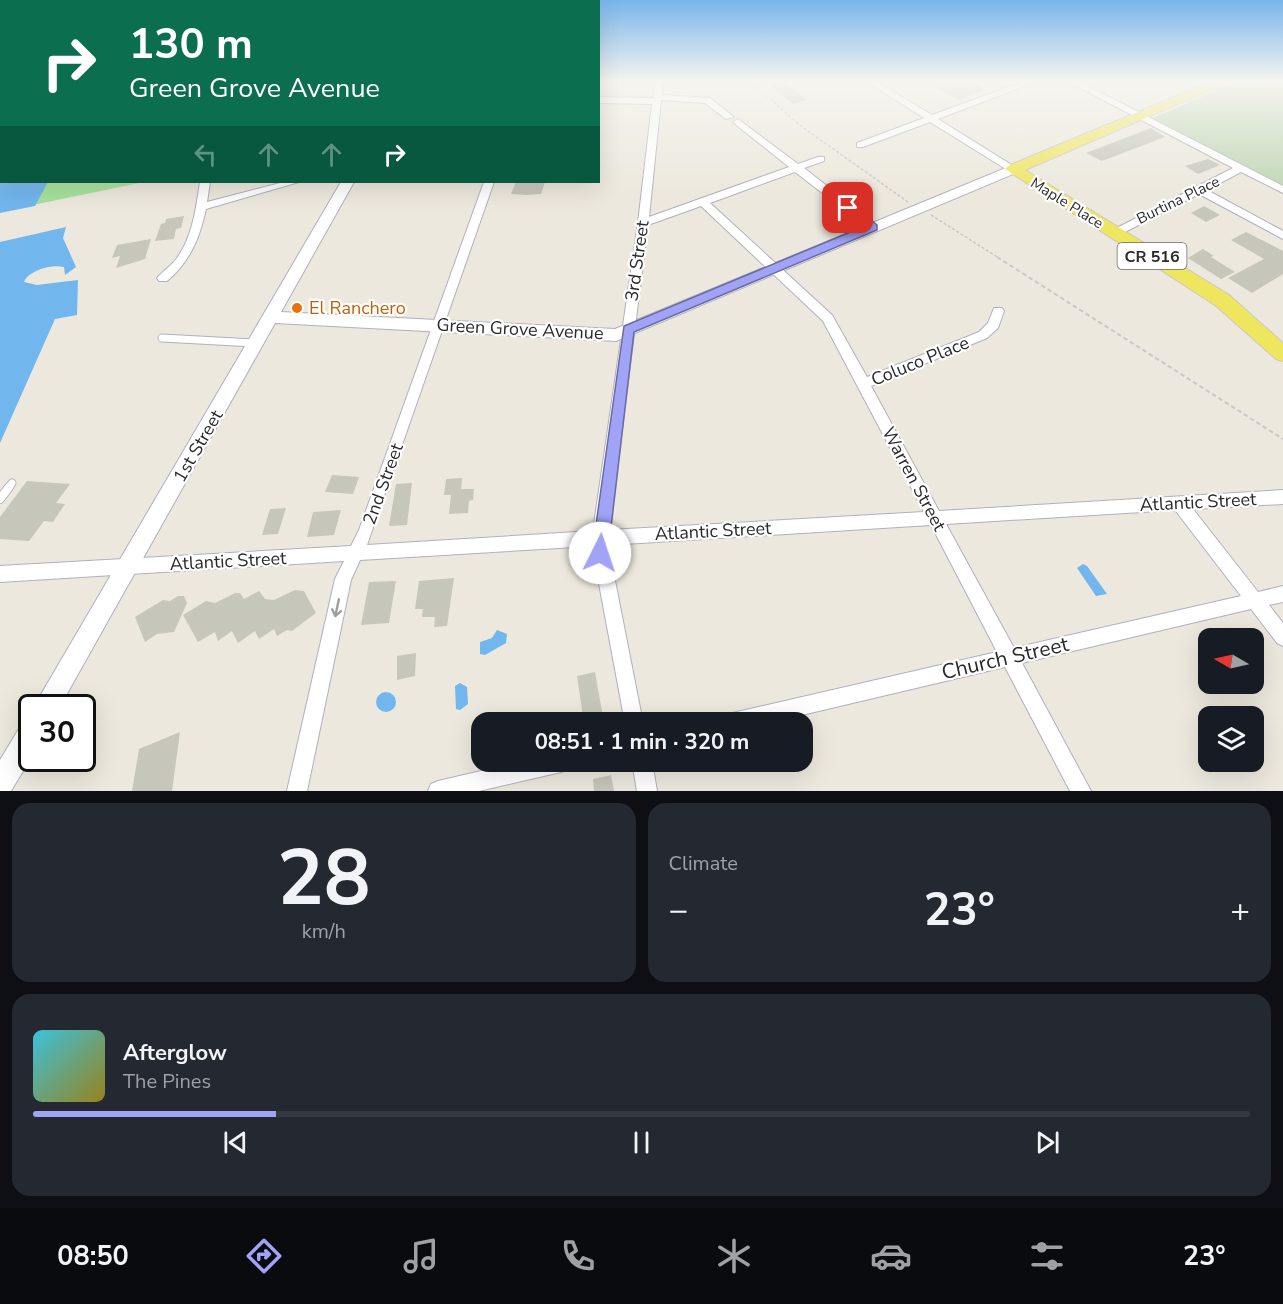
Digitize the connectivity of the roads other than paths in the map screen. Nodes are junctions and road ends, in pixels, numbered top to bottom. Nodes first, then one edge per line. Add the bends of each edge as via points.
1 (655, 119) edge
2 (733, 119) edge
3 (930, 119) joint
4 (1133, 119) edge
5 (1146, 119) edge
6 (860, 145) dead end
7 (821, 159) dead end
8 (797, 167) junction
9 (1242, 168) junction
10 (1014, 169) junction
11 (205, 183) edge
12 (290, 183) edge
13 (346, 183) edge
14 (489, 183) edge
15 (1199, 190) junction
16 (1283, 190) edge
17 (703, 202) junction
18 (201, 207) junction
19 (643, 223) junction
20 (873, 227) junction
21 (1115, 233) junction
22 (1283, 236) edge
23 (774, 269) junction
24 (163, 278) dead end
25 (998, 311) dead end
26 (271, 316) junction
27 (440, 325) junction
28 (628, 330) junction
29 (162, 338) dead end
30 (256, 343) junction
31 (1280, 349) edge
32 (864, 384) junction
33 (12, 483) dead end
34 (1283, 497) edge
35 (0, 500) edge
36 (1179, 502) junction
37 (934, 518) junction
38 (600, 538) junction
39 (356, 553) junction
40 (128, 567) junction
41 (0, 574) edge
42 (1283, 594) edge
43 (1254, 600) junction
44 (1283, 637) edge
45 (1010, 658) junction
46 (53, 694) edge
47 (632, 712) edge
48 (776, 712) edge
49 (18, 754) edge
50 (519, 772) edge
51 (644, 772) edge
52 (0, 784) edge
53 (297, 791) edge
54 (438, 791) edge
55 (647, 791) edge
56 (1081, 791) edge

1 - 19 street, 3rd Street
2 - 8 street
3 - 6 street
3 - 10 street, Maple Place
4 - 10 main road, Green Grove Avenue
5 - 9 street
7 - 8 street
8 - 17 street
8 - 20 street
9 - 15 street, Burtina Place
9 - 16 street
10 - 20 street, Green Grove Avenue
10 - 21 main road, Maple Place / CR 516
11 - 18 street
12 - 18 street
13 - 26 street, 1st Street
14 - 27 street, 2nd Street
15 - 21 street, Burtina Place
15 - 22 street
17 - 19 street
17 - 23 street, Warren Street
18 - 24 street via 188,250
19 - 28 street, 3rd Street
20 - 23 street, Green Grove Avenue
21 - 31 main road, Maple Place / CR 516 via 1222,300
23 - 28 street, Green Grove Avenue
23 - 32 street, Warren Street via 828,318
25 - 32 street, Coluco Place via 994,326 983,335
26 - 27 street, Green Grove Avenue
26 - 30 street, 1st Street
27 - 28 street, Green Grove Avenue via 616,335
27 - 39 street, 2nd Street
28 - 38 street, 3rd Street
29 - 30 lane
30 - 40 street, 1st Street
32 - 37 street, Warren Street
33 - 35 lane
34 - 36 street, Atlantic Street
36 - 37 street, Atlantic Street
36 - 43 street
37 - 38 street, Atlantic Street
37 - 45 street, Warren Street
38 - 39 street, Atlantic Street
38 - 47 street, 3rd Street
39 - 40 street, Atlantic Street
39 -> 53 street, 2nd Street via 344,579
40 - 41 street, Atlantic Street
40 - 46 street, 1st Street
42 - 43 street, Church Street
43 - 44 street
43 - 45 street, Church Street
45 - 48 street, Church Street
45 - 56 street, Warren Street
49 - 52 street
50 - 54 street
51 - 55 street

